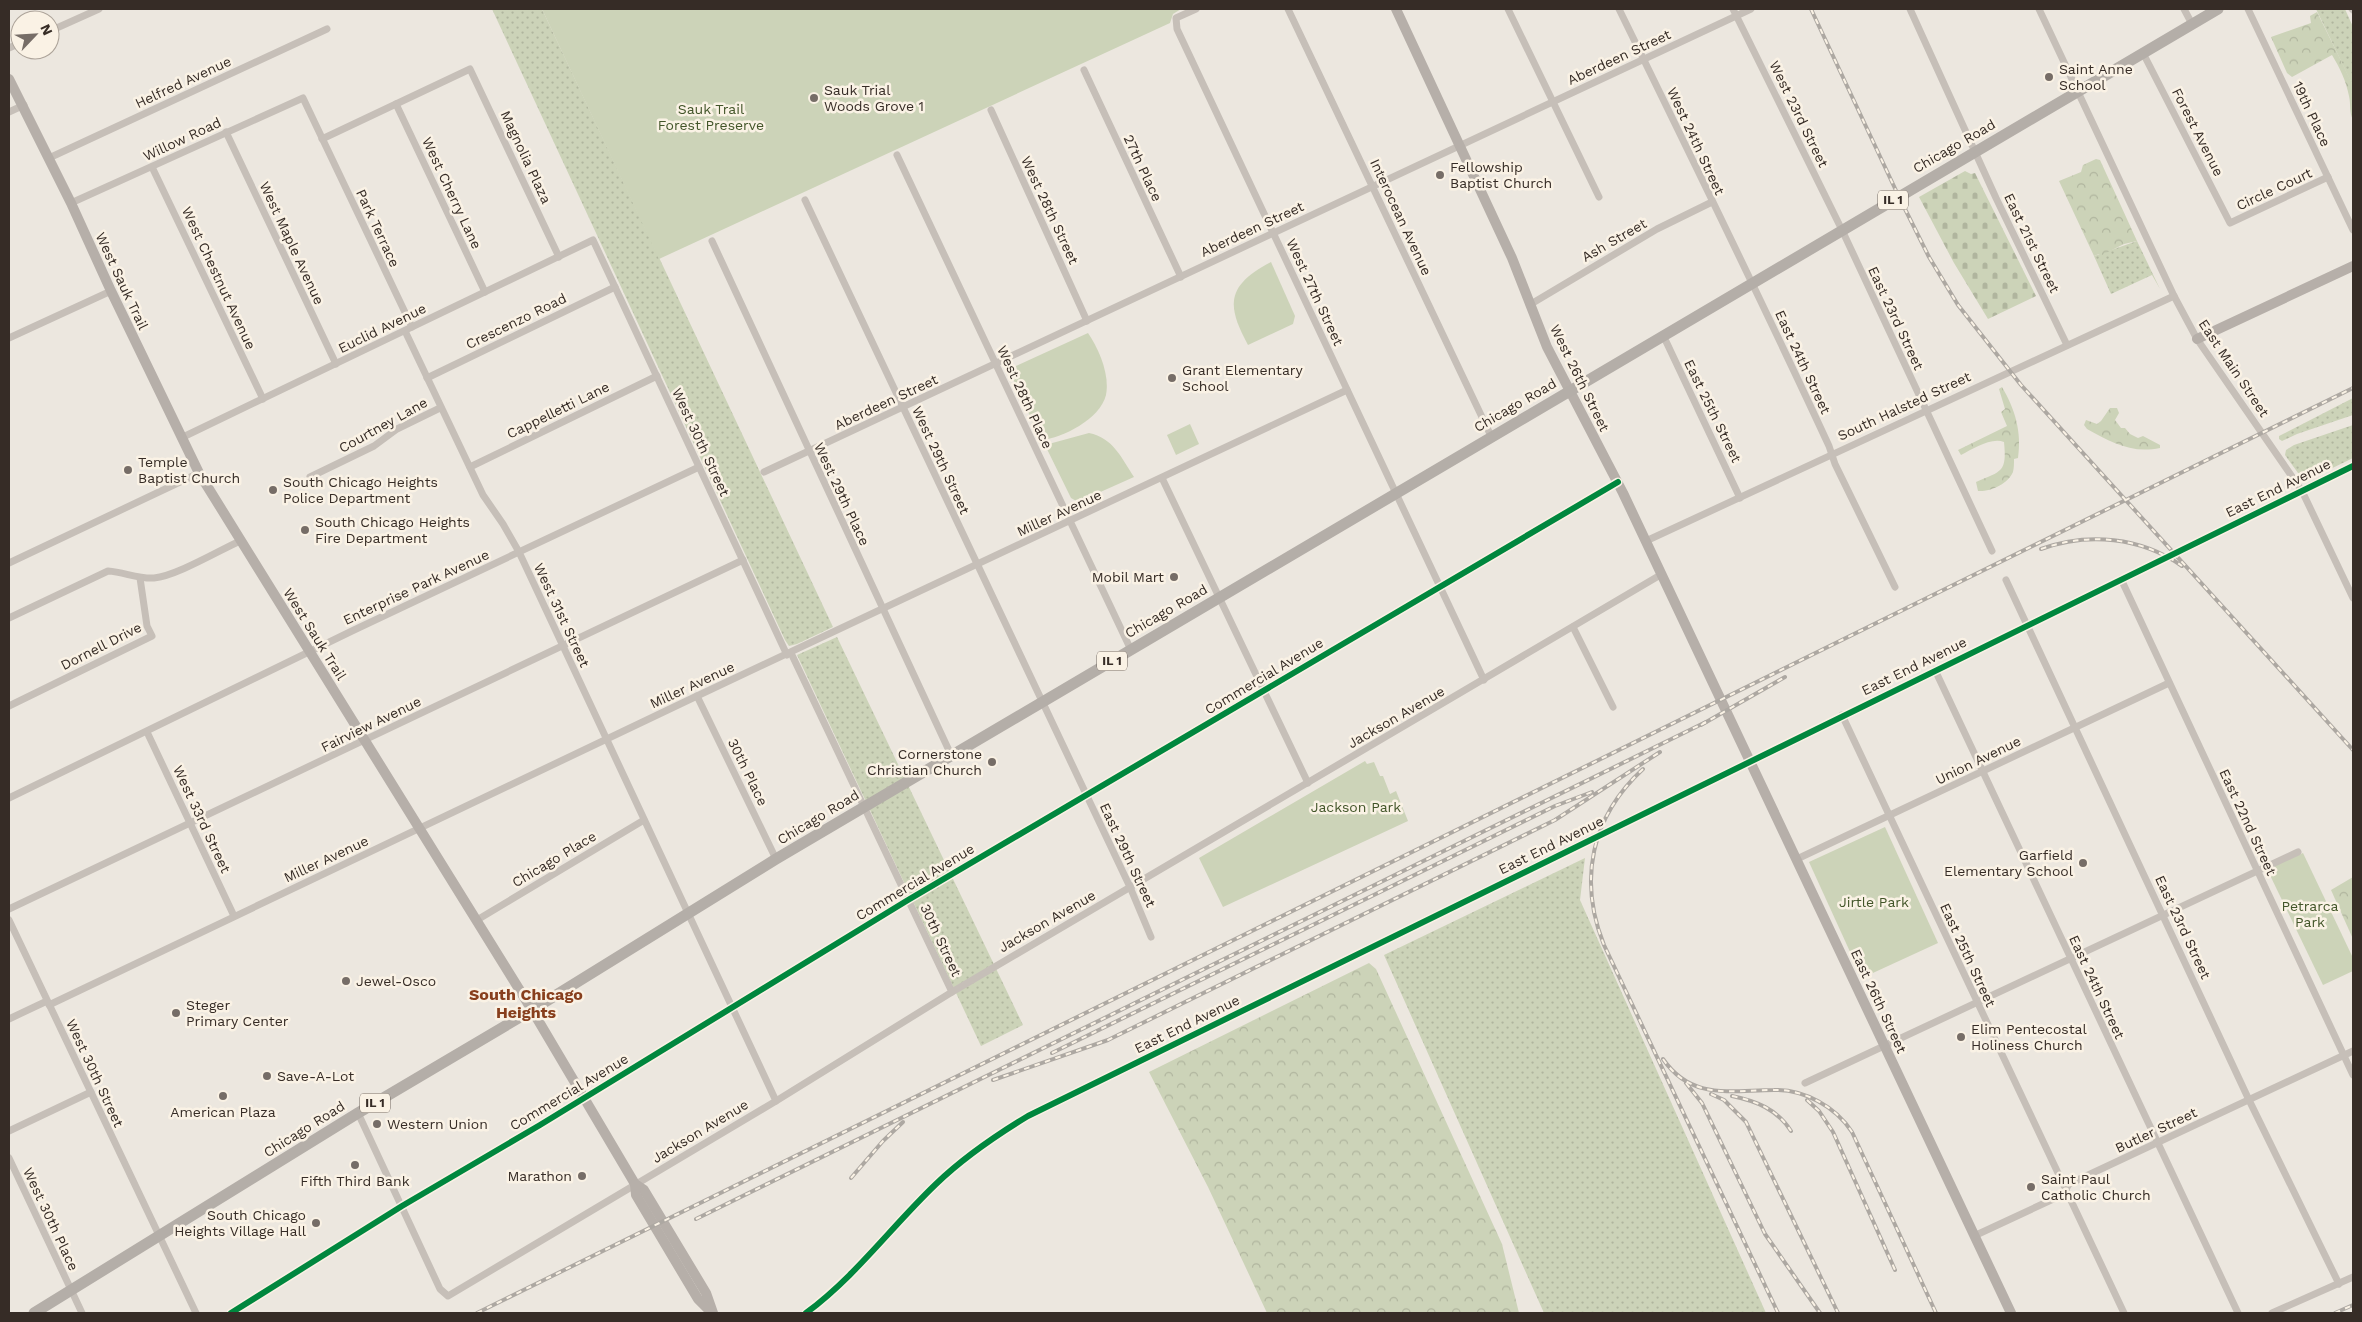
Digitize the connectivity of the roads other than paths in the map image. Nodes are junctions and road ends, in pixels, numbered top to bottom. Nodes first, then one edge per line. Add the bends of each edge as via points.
1 (99, 9) edge
2 (1196, 9) edge
3 (1288, 9) edge
4 (1396, 9) edge
5 (1508, 9) edge
6 (1619, 9) edge
7 (1751, 9) edge
8 (1910, 9) edge
9 (2039, 9) edge
10 (2184, 9) edge
11 (2218, 9) edge
12 (2248, 9) edge
13 (1735, 12) edge
14 (2192, 24) junction
15 (60, 27) edge
16 (327, 29) dead end
17 (2143, 53) junction
18 (1644, 59) junction
19 (1084, 70) dead end
20 (9, 79) edge
21 (2078, 91) junction
22 (303, 98) joint
23 (1553, 102) junction
24 (396, 104) junction
25 (24, 105) junction
26 (991, 110) dead end
27 (9, 112) edge
28 (226, 132) junction
29 (322, 139) junction
30 (1460, 146) junction
31 (1975, 152) junction
32 (897, 155) dead end
33 (49, 158) junction
34 (152, 167) junction
35 (2328, 177) junction
36 (1372, 187) junction
37 (1599, 197) dead end
38 (805, 200) dead end
39 (1712, 202) junction
40 (71, 203) junction
41 (2230, 223) joint
42 (1842, 230) junction
43 (2353, 230) edge
44 (1274, 233) junction
45 (593, 240) joint
46 (712, 241) dead end
47 (559, 257) junction
48 (2353, 266) edge
49 (1181, 277) junction
50 (1752, 283) junction
51 (616, 287) junction
52 (111, 291) junction
53 (485, 292) junction
54 (2174, 296) junction
55 (1531, 304) junction
56 (1087, 320) junction
57 (408, 329) junction
58 (1663, 335) junction
59 (9, 338) edge
60 (2197, 339) junction
61 (2067, 345) junction
62 (336, 364) junction
63 (996, 364) junction
64 (657, 376) junction
65 (427, 378) junction
66 (1347, 390) junction
67 (1569, 390) junction
68 (263, 399) junction
69 (440, 408) junction
70 (902, 408) junction
71 (1925, 412) junction
72 (1491, 436) junction
73 (181, 438) junction
74 (809, 451) junction
75 (1832, 455) junction
76 (2353, 466) edge
77 (470, 467) junction
78 (699, 467) junction
79 (764, 472) dead end
80 (199, 473) junction
81 (310, 477) dead end
82 (1162, 478) junction
83 (1618, 482) junction
84 (2302, 491) junction
85 (1396, 494) junction
86 (1740, 498) junction
87 (1070, 521) junction
88 (240, 541) junction
89 (1646, 541) junction
90 (1992, 551) dead end
91 (519, 552) junction
92 (743, 560) junction
93 (9, 563) edge
94 (977, 566) junction
95 (1662, 574) junction
96 (140, 578) junction
97 (2120, 579) junction
98 (2006, 580) dead end
99 (1440, 586) junction
100 (1895, 588) dead end
101 (1219, 598) junction
102 (2353, 598) edge
103 (882, 610) junction
104 (9, 618) edge
105 (2027, 625) junction
106 (1574, 627) junction
107 (562, 646) junction
108 (1131, 650) junction
109 (311, 652) junction
110 (789, 654) junction
111 (1935, 670) junction
112 (1484, 680) junction
113 (2169, 683) junction
114 (1264, 691) junction
115 (697, 696) junction
116 (1722, 701) joint
117 (1042, 704) junction
118 (9, 706) edge
119 (1613, 707) dead end
120 (1842, 715) junction
121 (2075, 727) junction
122 (147, 732) junction
123 (364, 741) junction
124 (607, 741) junction
125 (952, 757) junction
126 (1750, 760) junction
127 (1981, 772) junction
128 (1308, 783) junction
129 (1086, 795) junction
130 (9, 798) edge
131 (863, 808) junction
132 (1891, 816) junction
133 (644, 820) junction
134 (191, 824) junction
135 (419, 830) junction
136 (2298, 852) dead end
137 (776, 859) junction
138 (1797, 859) junction
139 (2257, 871) junction
140 (1130, 887) junction
141 (908, 900) junction
142 (9, 909) edge
143 (688, 914) junction
144 (2163, 915) junction
145 (234, 916) junction
146 (9, 920) edge
147 (477, 920) junction
148 (1151, 937) dead end
149 (2070, 959) junction
150 (952, 992) junction
151 (48, 1003) junction
152 (1976, 1003) junction
153 (732, 1007) junction
154 (532, 1010) junction
155 (9, 1019) edge
156 (1885, 1045) junction
157 (2353, 1051) edge
158 (2344, 1056) junction
159 (2353, 1075) edge
160 (1805, 1083) dead end
161 (91, 1092) junction
162 (585, 1098) junction
163 (2249, 1100) junction
164 (776, 1101) junction
165 (358, 1113) junction
166 (9, 1131) edge
167 (2157, 1143) junction
168 (9, 1158) edge
169 (635, 1184) junction
170 (2066, 1189) junction
171 (402, 1206) junction
172 (1974, 1236) junction
173 (159, 1237) junction
174 (2353, 1278) edge
175 (2339, 1284) junction
176 (72, 1290) junction
177 (34, 1313) edge
178 (82, 1313) edge
179 (196, 1313) edge
180 (232, 1313) edge
181 (712, 1313) edge
182 (806, 1313) edge
183 (2011, 1313) edge
184 (2124, 1313) edge
185 (2238, 1313) edge
186 (2272, 1313) edge

1 - 15 street
2 - 44 street, West 27th Street via 1176,18 1177,29
3 - 36 street, Interocean Avenue
4 - 30 street, West 26th Street
5 - 23 street
6 - 18 street, West 24th Street
7 - 13 street, Aberdeen Street
8 - 31 street, East 21st Street
9 - 21 street, East Main Street
10 - 14 street
11 - 14 main road, Chicago Road / IL 1
12 - 35 street, 19th Place
13 - 18 street, Aberdeen Street
13 - 42 street, West 23rd Street
14 - 17 main road, Chicago Road / IL 1
16 - 33 street, Helfred Avenue
17 - 21 main road, Chicago Road / IL 1
17 - 41 street, Forest Avenue
18 - 23 street, Aberdeen Street
18 - 39 street, West 24th Street
19 - 49 street, 27th Place
20 - 25 street, West Sauk Trail
21 - 31 main road, Chicago Road / IL 1
21 - 54 street, East Main Street
22 - 28 street, Willow Road
22 - 29 street, Park Terrace
23 - 30 street, Aberdeen Street
23 - 37 street
24 - 29 street
24 - 47 street, Magnolia Plaza via 470,69
24 - 53 street, West Cherry Lane
25 - 27 street
25 - 33 street, West Sauk Trail
26 - 56 street, West 28th Street
28 - 34 street, Willow Road
28 - 62 street, West Maple Avenue
29 - 57 street, Park Terrace
30 - 36 street, Aberdeen Street
30 - 55 street, West 26th Street
31 - 42 main road, Chicago Road / IL 1
31 - 61 street, East 21st Street
32 - 63 street, West 28th Place
33 - 40 street, West Sauk Trail
34 - 40 street, Willow Road
34 - 68 street, West Chestnut Avenue
35 - 41 street, Circle Court
35 - 43 street, 19th Place
36 - 44 street, Aberdeen Street
36 - 72 street, Interocean Avenue
38 - 70 street, West 29th Street
39 - 50 street, West 24th Street
39 - 55 street, Ash Street via 1657,229
40 - 52 street, West Sauk Trail
42 - 50 main road, Chicago Road / IL 1
42 - 71 street, East 23rd Street
44 - 49 street, Aberdeen Street
44 - 66 street, West 27th Street
45 - 47 street, Euclid Avenue
45 - 51 street, West 30th Street
46 - 74 street, West 29th Place
47 - 53 street, Euclid Avenue
48 - 60 street
49 - 56 street, Aberdeen Street
50 - 58 main road, Chicago Road / IL 1
50 - 75 street, East 24th Street
51 - 64 street, West 30th Street
51 - 65 street, Crescenzo Road
52 - 59 street
52 - 73 street, West Sauk Trail
53 - 57 street, Euclid Avenue
54 - 60 street, East Main Street
54 - 61 street, South Halsted Street
55 - 67 street, West 26th Street via 1547,347
56 - 63 street, Aberdeen Street
57 - 62 street, Euclid Avenue
57 - 65 street, West 31st Street
58 - 67 main road, Chicago Road / IL 1
58 - 86 street, East 25th Street
60 - 84 street, East Main Street
61 - 71 street, South Halsted Street
62 - 68 street, Euclid Avenue
63 - 70 street, Aberdeen Street
63 - 87 street, West 28th Place
64 - 77 street, Cappelletti Lane
64 - 78 street, West 30th Street
65 - 69 street, West 31st Street
66 - 82 street, Miller Avenue
66 - 85 street, West 27th Street
67 - 72 main road, Chicago Road / IL 1
67 - 83 street, West 26th Street
68 - 73 street, Euclid Avenue
69 - 77 street, West 31st Street
69 - 81 street, Courtney Lane via 397,429 374,446
70 - 74 street, Aberdeen Street
70 - 94 street, West 29th Street
71 - 75 street, South Halsted Street
71 - 90 street, East 23rd Street
72 - 85 main road, Chicago Road / IL 1
73 - 80 street, West Sauk Trail
74 - 79 street, Aberdeen Street
74 - 103 street, West 29th Place
75 - 86 street, South Halsted Street
75 - 100 street, East 24th Street
76 - 84 street, East End Avenue
77 - 91 street, West 31st Street via 483,495
78 - 91 street, Enterprise Park Avenue
78 - 92 street, West 30th Street
80 - 88 street, West Sauk Trail
80 - 93 street
82 - 87 street, Miller Avenue
82 - 101 street
83 - 89 street, West 26th Street
83 - 99 street, Commercial Avenue
84 - 97 street, East End Avenue
84 - 102 street, East Main Street
85 - 99 street, West 27th Street
85 - 101 main road, Chicago Road / IL 1
86 - 89 street, South Halsted Street
87 - 94 street, Miller Avenue
87 - 108 street, West 28th Place
88 - 96 street via 156,578
88 - 109 street, West Sauk Trail
89 - 95 street, West 26th Street
91 - 107 street, West 31st Street
91 - 109 street, Enterprise Park Avenue
92 - 107 street, Fairview Avenue
92 - 110 street, West 30th Street
94 - 103 street, Miller Avenue
94 - 117 street, West 29th Street
95 - 106 street, Jackson Avenue
95 - 116 street, West 26th Street
96 - 104 street via 108,571
96 - 118 street, Dornell Drive via 147,626 152,636
97 - 105 street, East End Avenue
97 - 113 street, East 22nd Street
98 - 105 street, East 23rd Street
99 - 112 street, West 27th Street
99 - 114 street, Commercial Avenue
101 - 108 main road, Chicago Road / IL 1
101 - 114 street
103 - 110 street, Miller Avenue
103 - 125 street, West 29th Place
105 - 111 street, East End Avenue
105 - 121 street, East 23rd Street
106 - 112 street, Jackson Avenue
106 - 119 street
107 - 123 street, Fairview Avenue
107 - 124 street, West 31st Street
108 - 117 main road, Chicago Road / IL 1
109 - 122 street, Enterprise Park Avenue
109 - 123 street, West Sauk Trail
110 - 115 street, Miller Avenue
110 - 131 street, West 30th Street
111 - 120 street, East End Avenue
111 - 127 street, East 24th Street
112 - 128 street, Jackson Avenue
113 - 121 street, Union Avenue
113 - 139 street, East 22nd Street
114 - 128 street
114 - 129 street, Commercial Avenue
115 - 124 street, Miller Avenue
115 - 137 street, 30th Place
116 - 126 street, East 26th Street
117 - 125 main road, Chicago Road / IL 1
117 - 129 street, East 29th Street
120 - 126 street, East End Avenue
120 - 132 street, East 25th Street
121 - 127 street, Union Avenue
121 - 144 street, East 23rd Street
122 - 130 street, Enterprise Park Avenue
122 - 134 street, West 33rd Street
123 - 134 street, Fairview Avenue
123 - 135 street, West Sauk Trail
124 - 133 street, West 31st Street
124 - 135 street, Miller Avenue
125 - 131 main road, Chicago Road / IL 1
126 - 138 street, East 26th Street
126 - 182 street, East End Avenue via 1028,1116 980,1146 936,1183 865,1261
127 - 132 street, Union Avenue
127 - 149 street, East 24th Street
128 - 140 street, Jackson Avenue
129 - 140 street, East 29th Street
129 - 141 street, Commercial Avenue
131 - 137 main road, Chicago Road / IL 1
131 - 141 street, West 30th Street
132 - 138 street, Union Avenue
132 - 152 street, East 25th Street
133 - 143 street, West 31st Street
133 - 147 street, Chicago Place
134 - 142 street, Fairview Avenue
134 - 145 street, West 33rd Street
135 - 145 street, Miller Avenue
135 - 147 street, West Sauk Trail
136 - 139 street
137 - 143 main road, Chicago Road / IL 1
138 - 156 street, East 26th Street
139 - 144 street
139 - 158 street, East 22nd Street
140 - 148 street, East 29th Street
140 - 150 street, Jackson Avenue
141 - 150 street, 30th Street
141 - 153 street, Commercial Avenue
143 - 153 street, West 31st Street
143 - 154 main road, Chicago Road / IL 1
144 - 149 street
144 - 163 street, East 23rd Street
145 - 151 street, Miller Avenue
146 - 151 street, West 30th Street
147 - 154 street, West Sauk Trail
149 - 152 street
149 - 167 street, East 24th Street
150 - 164 street, Jackson Avenue
151 - 155 street, Miller Avenue
151 - 161 street, West 30th Street
152 - 156 street
152 - 170 street, East 25th Street
153 - 162 street, Commercial Avenue
153 - 164 street, West 31st Street
154 - 162 street, West Sauk Trail
154 - 165 main road, Chicago Road / IL 1
156 - 160 street
156 - 172 street, East 26th Street
157 - 158 street, Butler Street
158 - 159 street, East 22nd Street
158 - 163 street, Butler Street
161 - 166 street
161 - 173 street, West 30th Street
162 - 169 street, West Sauk Trail
162 - 171 street, Commercial Avenue
163 - 167 street, Butler Street
163 - 175 street, East 23rd Street
164 - 169 street, Jackson Avenue
165 - 171 street
165 - 173 main road, Chicago Road / IL 1
167 - 170 street, Butler Street via 2069,1184
167 - 185 street, East 24th Street
168 - 176 street, West 30th Place
169 - 171 street, Jackson Avenue via 448,1296 440,1288
169 - 181 street, West Sauk Trail via 644,1190 659,1224 706,1294
170 - 172 street, Butler Street via 2062,1195
170 - 184 street, East 25th Street
171 - 180 street, Commercial Avenue
172 - 183 street, East 26th Street
173 - 176 main road, Chicago Road / IL 1
173 - 179 street, West 30th Street
174 - 175 street
175 - 186 street
176 - 177 main road, Chicago Road / IL 1
176 - 178 street, West 30th Place

